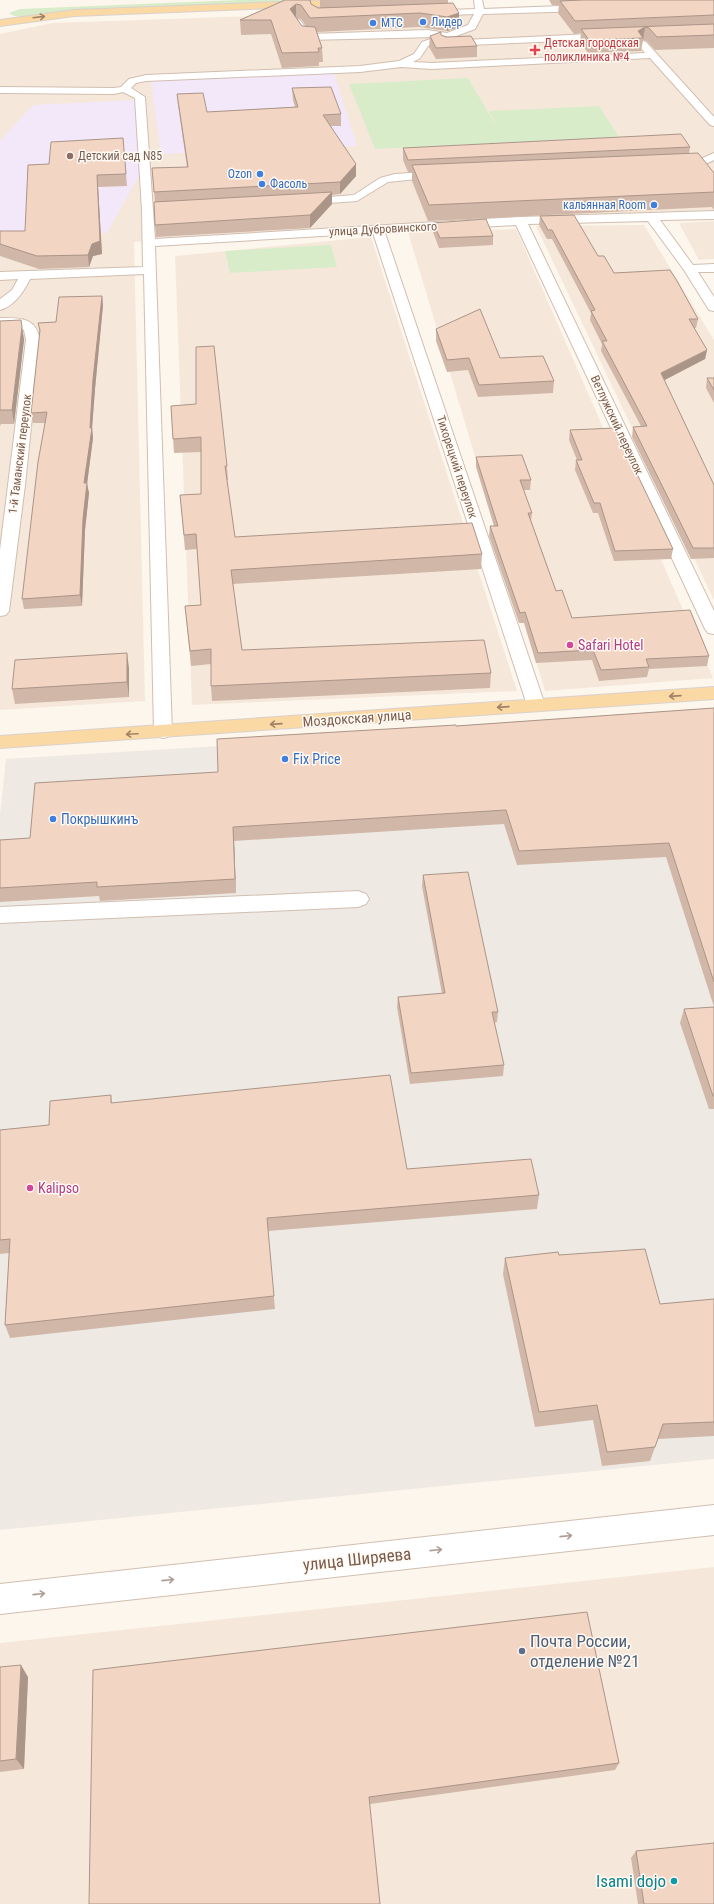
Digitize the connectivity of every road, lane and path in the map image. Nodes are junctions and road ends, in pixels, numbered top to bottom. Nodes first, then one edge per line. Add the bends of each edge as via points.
1 (210, 0) edge
2 (399, 0) edge
3 (478, 0) edge
4 (50, 6) dead end
5 (597, 7) edge
6 (1, 12) edge
7 (480, 12) junction
8 (417, 13) edge
9 (18, 20) junction
10 (0, 22) edge
11 (298, 22) edge
12 (643, 35) edge
13 (447, 36) junction
14 (620, 36) edge
15 (425, 44) junction
16 (652, 54) junction
17 (401, 64) junction
18 (124, 89) junction
19 (0, 90) edge
20 (714, 124) edge
21 (714, 156) edge
22 (662, 165) edge
23 (454, 174) edge
24 (291, 203) edge
25 (714, 215) edge
26 (652, 218) junction
27 (520, 221) junction
28 (378, 229) junction
29 (149, 243) junction
30 (714, 268) edge
31 (690, 269) junction
32 (150, 270) junction
33 (26, 275) junction
34 (0, 276) edge
35 (0, 306) edge
36 (714, 307) edge
37 (0, 322) edge
38 (0, 611) edge
39 (714, 629) edge
40 (714, 693) edge
41 (536, 705) junction
42 (163, 732) junction
43 (0, 742) edge
44 (358, 899) dead end
45 (0, 915) edge
46 (714, 1520) edge
47 (0, 1599) edge

1 - 4 main road
9 -> 2 main road via 74,13 314,7
3 - 7 street
5 - 7 street
6 - 9 main road via 4,16
7 - 8 street
7 - 13 street via 472,27
9 - 10 main road
11 - 13 street via 307,37 427,33
12 - 16 street via 636,35
13 - 15 street
14 - 15 street
15 - 17 street via 417,56
16 - 17 street via 432,66
16 - 20 street
17 - 18 street via 360,70 146,78 132,81
18 - 19 street
18 - 29 street via 140,97 152,210
21 - 22 street via 700,163
23 - 24 street via 395,177 384,180 357,198
25 - 26 street, улица Дубровинского
26 - 27 street, улица Дубровинского
26 - 31 street
27 - 28 street, улица Дубровинского
27 - 39 street, Ветлужский переулок
28 - 29 street, улица Дубровинского
28 - 41 street, Тихорецкий переулок
29 - 32 street
30 - 31 street
31 - 36 street
32 - 33 street
32 - 42 street
33 - 34 street
33 - 35 street via 17,292
37 - 38 street, 1-й Таманский переулок via 29,328 32,330 33,340
40 -> 41 main road, Моздокская улица
41 -> 42 main road, Моздокская улица
42 -> 43 main road, Моздокская улица
44 - 45 street
47 -> 46 street, улица Ширяева

